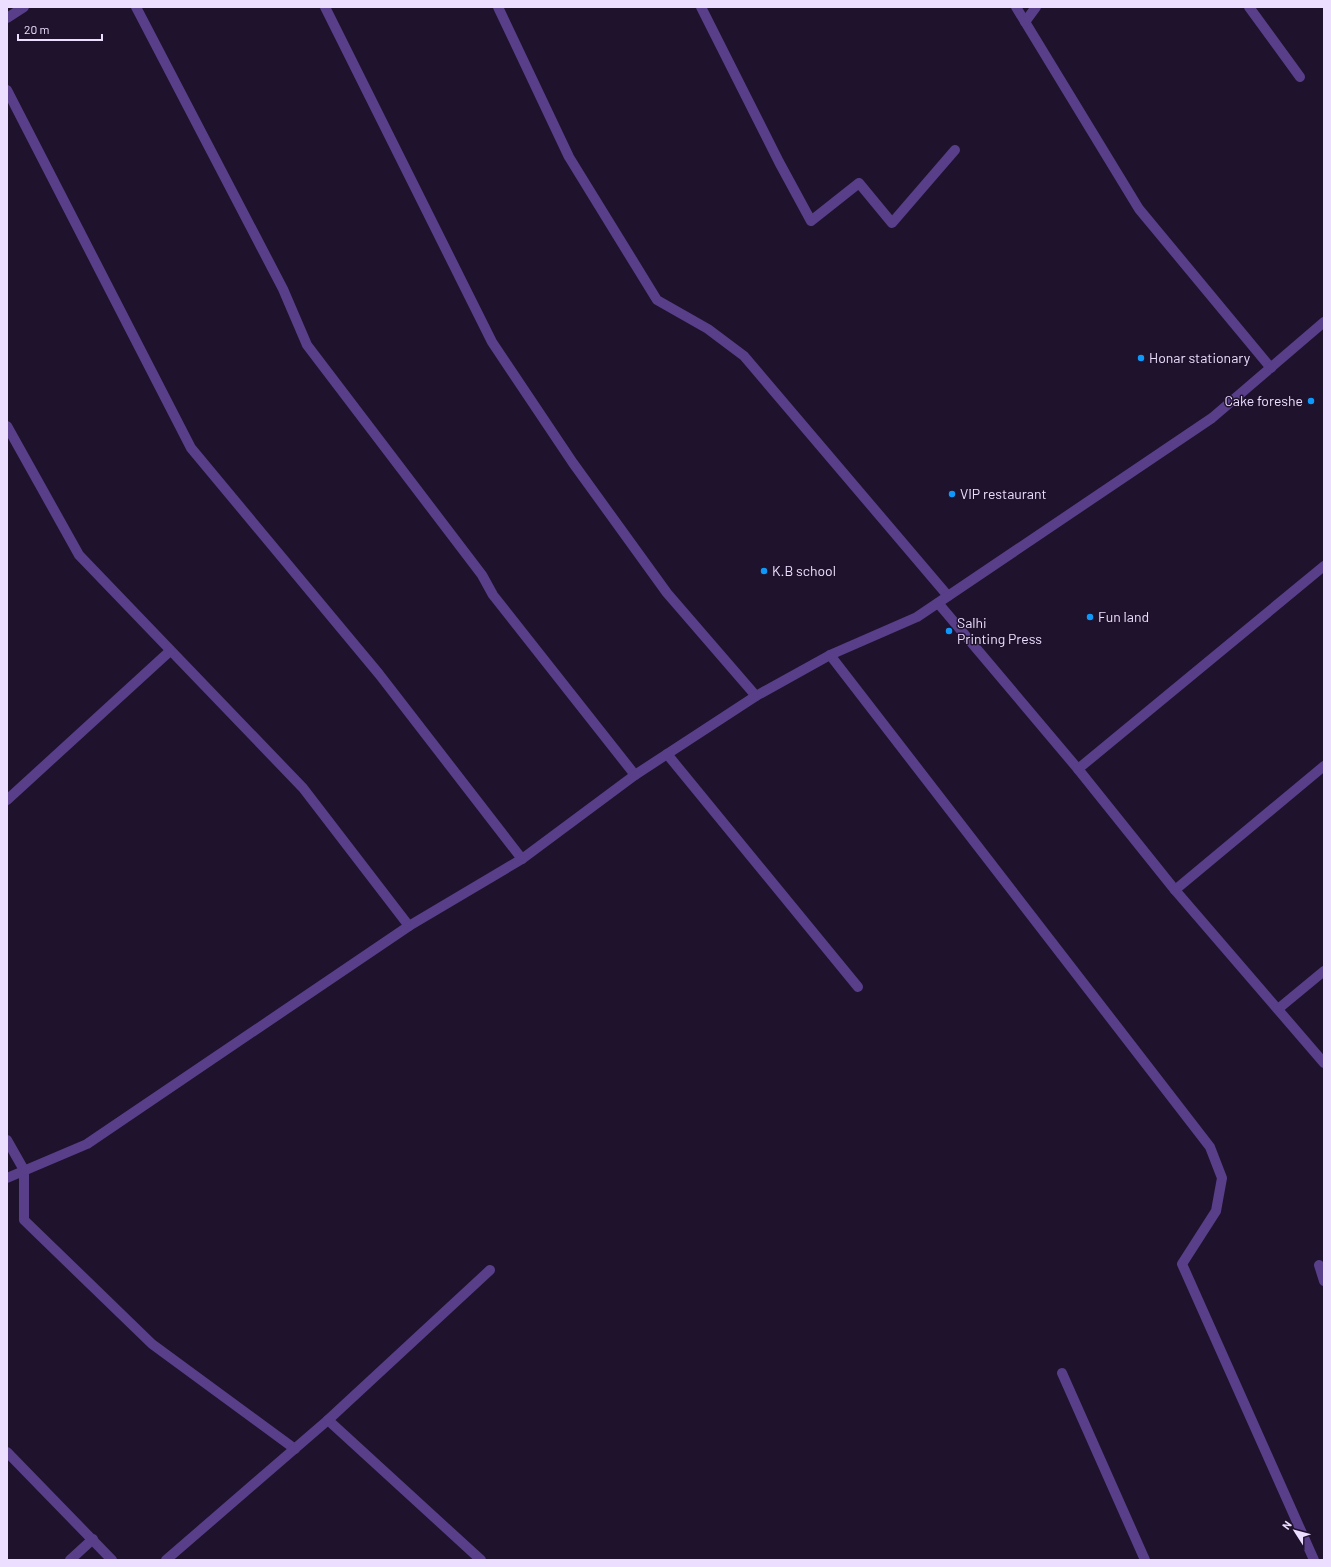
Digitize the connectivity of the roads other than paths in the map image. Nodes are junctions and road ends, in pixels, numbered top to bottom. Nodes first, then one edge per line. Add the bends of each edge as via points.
1 (24, 7) edge
2 (136, 7) edge
3 (325, 7) edge
4 (498, 7) edge
5 (702, 7) edge
6 (1016, 7) edge
7 (1036, 7) edge
8 (1249, 7) edge
9 (7, 18) edge
10 (1024, 22) junction
11 (1300, 77) dead end
12 (7, 90) edge
13 (955, 150) dead end
14 (1324, 322) edge
15 (1271, 368) junction
16 (7, 426) edge
17 (1324, 566) edge
18 (948, 596) junction
19 (938, 603) junction
20 (170, 651) junction
21 (830, 655) junction
22 (756, 696) junction
23 (667, 754) junction
24 (1324, 766) edge
25 (1078, 769) junction
26 (635, 775) junction
27 (7, 800) edge
28 (522, 858) junction
29 (1175, 890) junction
30 (409, 926) junction
31 (1324, 971) edge
32 (858, 987) dead end
33 (1278, 1009) junction
34 (1324, 1063) edge
35 (7, 1140) edge
36 (24, 1170) junction
37 (7, 1178) edge
38 (1319, 1265) dead end
39 (490, 1270) dead end
40 (1324, 1281) edge
41 (1062, 1373) dead end
42 (328, 1420) junction
43 (295, 1449) junction
44 (7, 1452) edge
45 (93, 1539) junction
46 (70, 1560) edge
47 (112, 1560) edge
48 (166, 1560) edge
49 (481, 1560) edge
50 (1145, 1560) edge
51 (1314, 1560) edge

1 - 9 street
2 - 26 street via 282,289 307,345 482,575 493,595
3 - 22 street via 492,342 573,463 667,593
4 - 18 street via 569,157 656,300 708,329 744,356
5 - 13 street via 811,221 859,183 892,223
6 - 10 street
7 - 10 street
8 - 11 street
10 - 15 street via 1139,209
12 - 28 street via 191,448 379,674
14 - 15 street
15 - 18 street via 1212,418
16 - 20 street via 79,555
17 - 25 street
18 - 19 street
19 - 21 street via 917,617
19 - 25 street
20 - 27 street
20 - 30 street via 303,788
21 - 22 street
21 - 51 street via 1210,1147 1222,1178 1216,1211 1182,1264
22 - 23 street
23 - 26 street
23 - 32 street
24 - 29 street
25 - 29 street
26 - 28 street
28 - 30 street
29 - 33 street
30 - 36 street via 87,1144
31 - 33 street
33 - 34 street
35 - 36 street
36 - 37 street
36 - 43 street via 24,1220 152,1344
38 - 40 street
39 - 42 street
41 - 50 street
42 - 43 street
42 - 49 street
43 - 48 street
44 - 45 street
45 - 46 street
45 - 47 street

